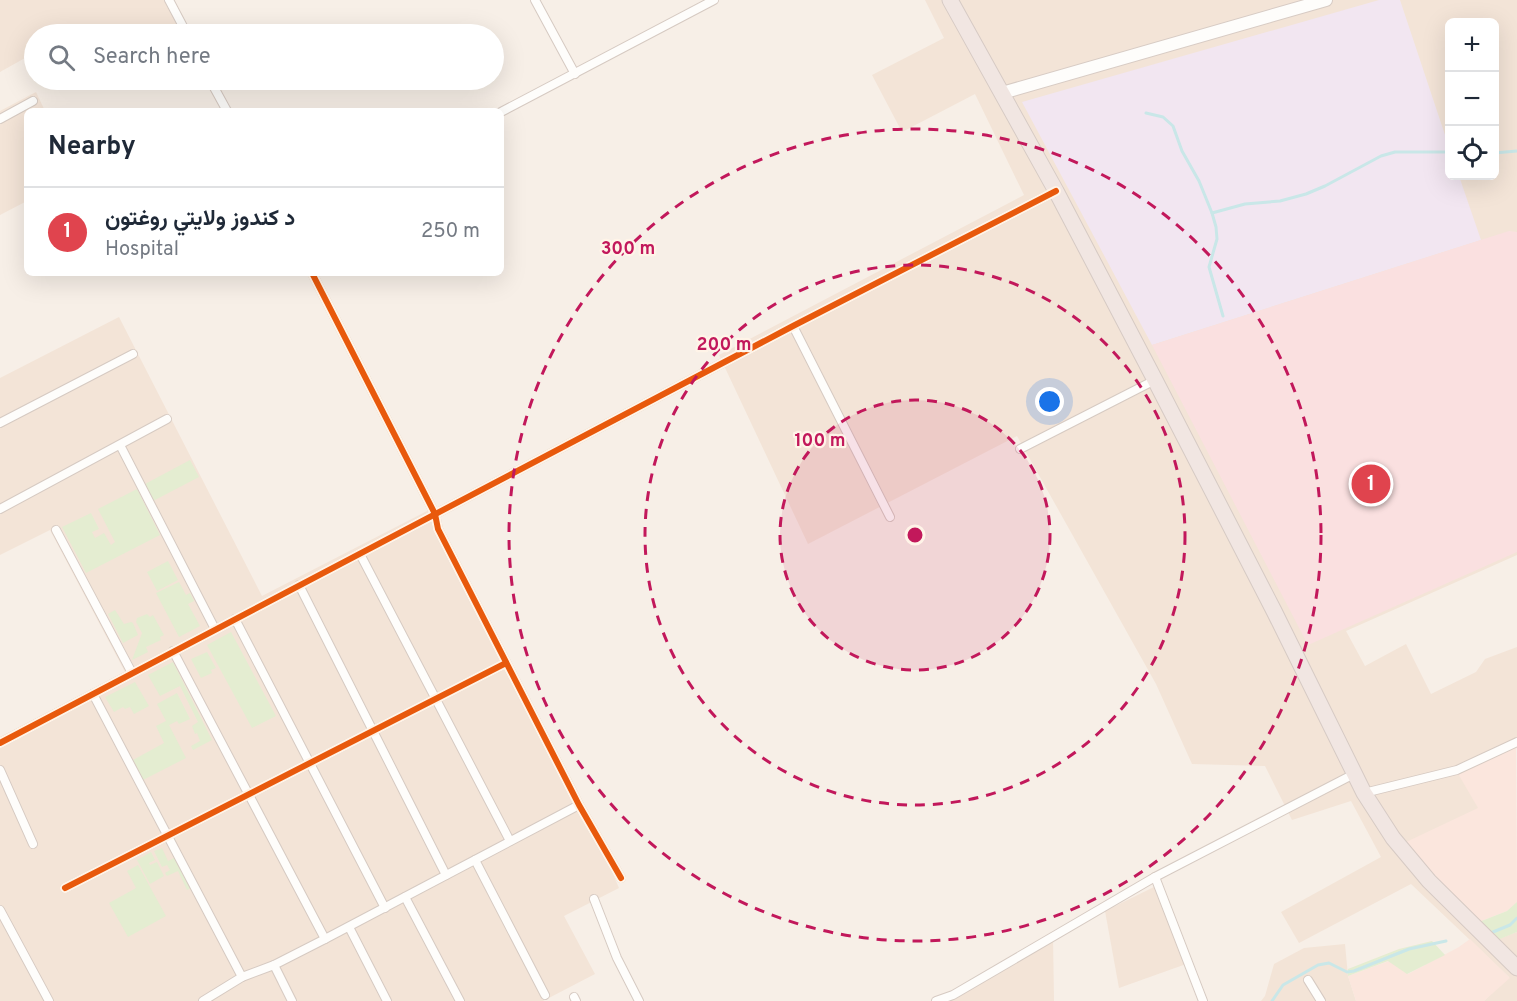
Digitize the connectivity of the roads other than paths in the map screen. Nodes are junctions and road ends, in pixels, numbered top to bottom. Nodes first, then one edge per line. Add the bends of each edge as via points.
1 (168, 0) edge
2 (535, 0) edge
3 (714, 0) edge
4 (950, 0) edge
5 (1326, 0) edge
6 (181, 24) edge
7 (575, 74) junction
8 (215, 90) edge
9 (1002, 93) junction
10 (33, 101) dead end
11 (225, 108) edge
12 (504, 110) edge
13 (0, 119) edge
14 (1056, 191) junction
15 (314, 276) edge
16 (793, 326) junction
17 (133, 354) dead end
18 (1155, 381) junction
19 (167, 419) dead end
20 (0, 423) edge
21 (120, 445) junction
22 (1020, 449) dead end
23 (0, 509) edge
24 (435, 514) junction
25 (890, 517) dead end
26 (56, 530) dead end
27 (360, 554) junction
28 (300, 585) junction
29 (235, 619) junction
30 (215, 629) junction
31 (173, 651) junction
32 (506, 663) junction
33 (132, 673) junction
34 (93, 694) junction
35 (436, 699) junction
36 (373, 731) junction
37 (1517, 742) edge
38 (0, 743) edge
39 (310, 764) junction
40 (0, 770) edge
41 (1354, 774) junction
42 (1364, 793) junction
43 (249, 795) junction
44 (579, 805) junction
45 (168, 836) junction
46 (510, 841) junction
47 (33, 844) dead end
48 (475, 860) junction
49 (446, 875) junction
50 (1155, 877) junction
51 (621, 878) dead end
52 (65, 888) dead end
53 (405, 897) junction
54 (594, 900) dead end
55 (385, 908) junction
56 (0, 910) edge
57 (349, 927) junction
58 (325, 939) junction
59 (274, 965) junction
60 (1517, 968) edge
61 (242, 977) junction
62 (1308, 980) dead end
63 (545, 994) dead end
64 (49, 1001) edge
65 (203, 1001) edge
66 (292, 1001) edge
67 (387, 1001) edge
68 (459, 1001) edge
69 (639, 1001) edge
70 (936, 1001) edge
71 (1203, 1001) edge
72 (1321, 1001) edge

1 - 6 street
2 - 7 street
3 - 7 street
4 - 9 highway
5 - 9 street
7 - 12 street
8 - 11 street
9 - 14 highway
10 - 13 street
14 - 16 street
14 - 18 highway
15 - 24 street
16 - 24 street
16 - 25 street
17 - 20 street
18 - 22 street
18 - 41 highway
19 - 21 street
21 - 23 street
21 - 30 street
24 - 27 street
24 - 32 street via 438,529
26 - 33 street
27 - 28 street
27 - 35 street
28 - 29 street
28 - 36 street
29 - 30 street
29 - 39 street
30 - 31 street
31 - 33 street
31 - 43 street
32 - 35 street
32 - 44 street
33 - 34 street
34 - 38 street
34 - 45 street
35 - 36 street
35 - 46 street
36 - 39 street
36 - 49 street
37 - 42 street via 1457,770
39 - 43 street
39 - 55 street
40 - 47 street
41 - 42 highway
41 - 50 street
42 - 60 highway via 1429,881
43 - 45 street
43 - 58 street
44 - 46 street
44 - 51 street
45 - 52 street
45 - 61 street
46 - 48 street
48 - 49 street
48 - 63 street
49 - 53 street
50 - 70 street via 953,995
50 - 71 street
53 - 55 street
53 - 68 street
54 - 69 street
55 - 57 street
56 - 64 street
57 - 58 street
57 - 67 street
58 - 59 street
59 - 61 street
59 - 66 street
61 - 65 street
62 - 72 street

